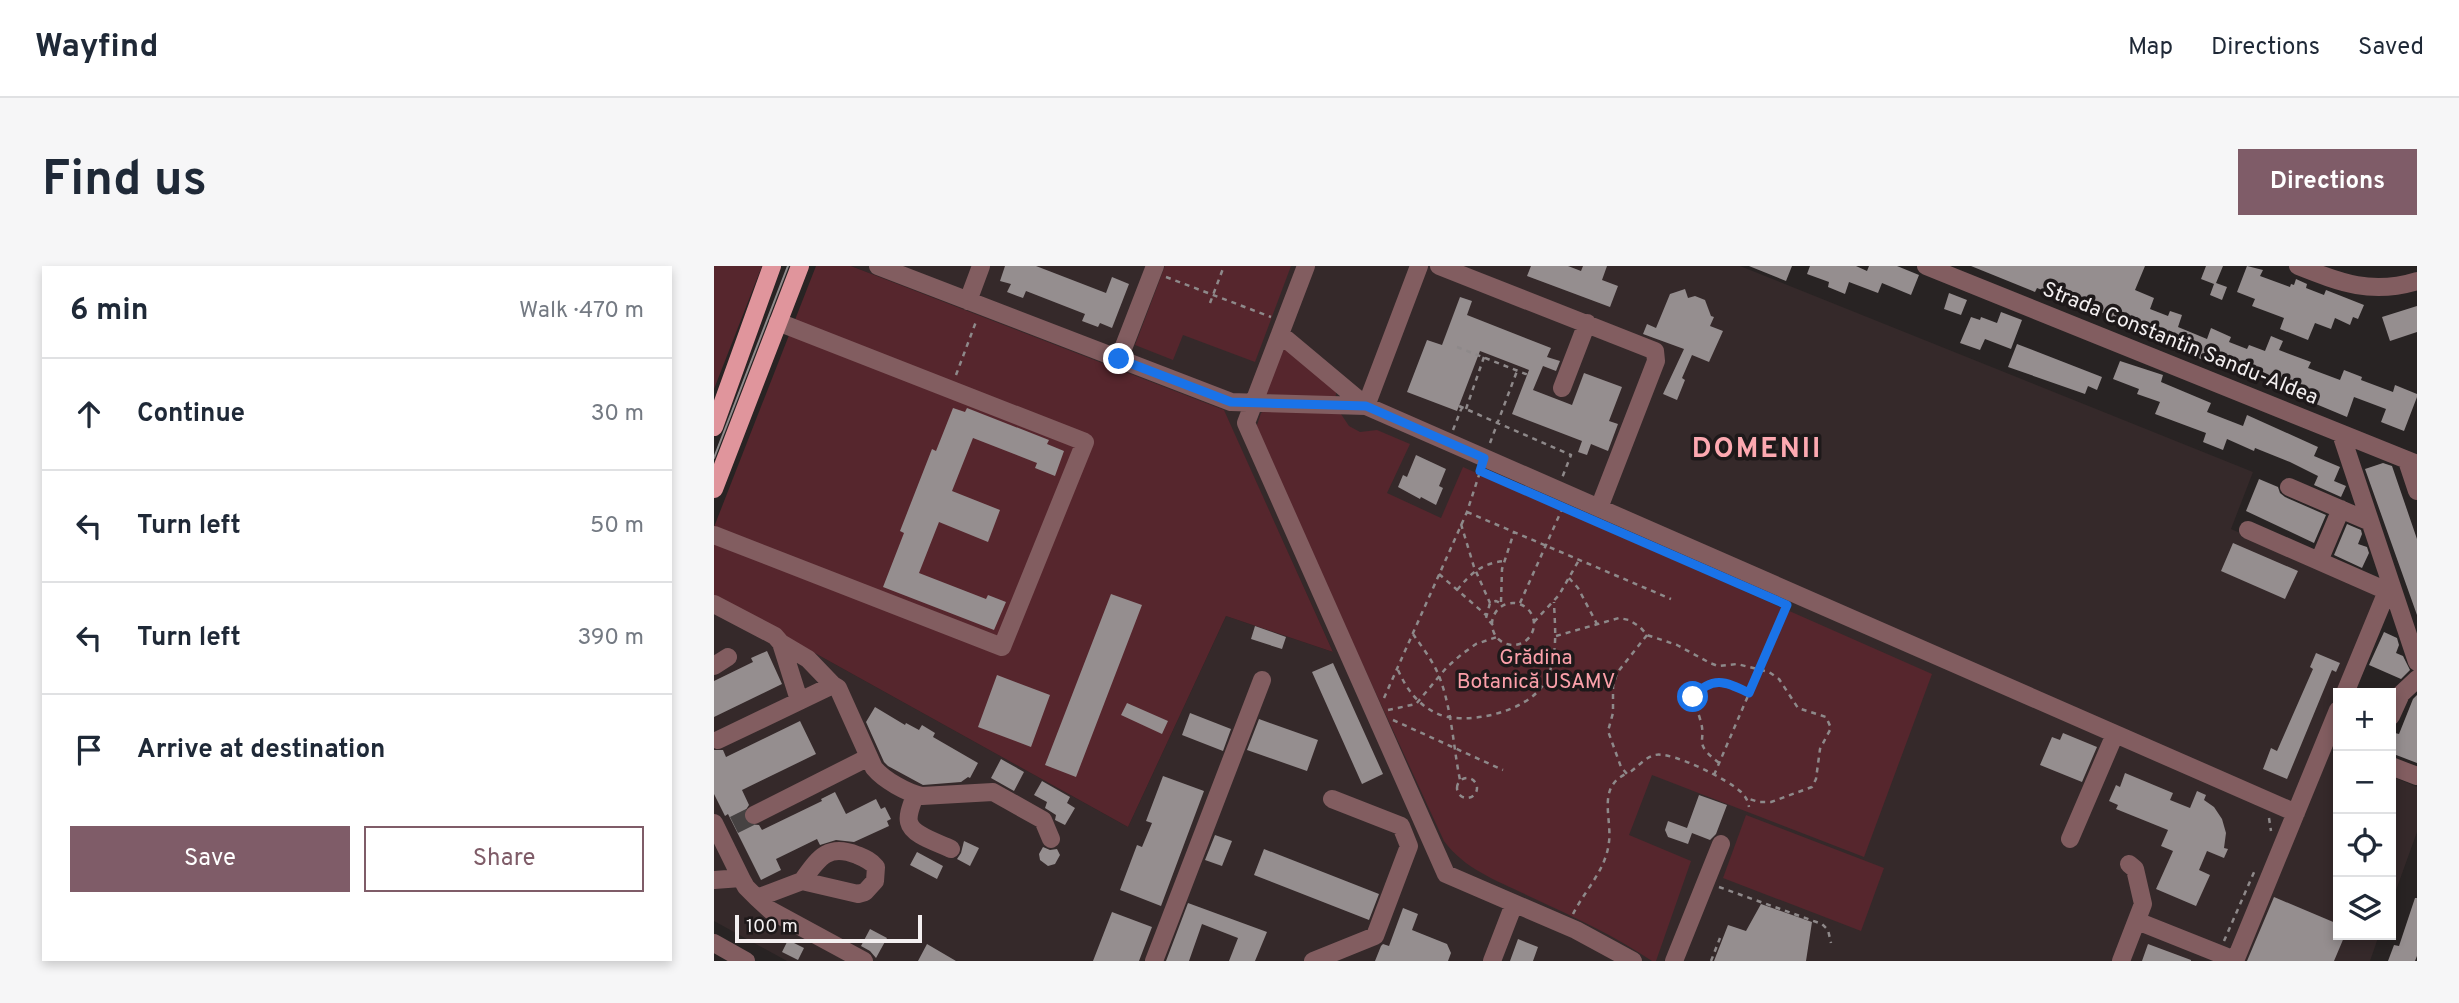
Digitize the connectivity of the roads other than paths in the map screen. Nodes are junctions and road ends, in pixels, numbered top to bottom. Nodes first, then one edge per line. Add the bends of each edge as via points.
1 (772, 266) edge
2 (800, 266) edge
3 (878, 266) edge
4 (981, 266) edge
5 (1306, 266) edge
6 (1419, 266) edge
7 (1439, 266) edge
8 (1926, 266) edge
9 (2301, 267) edge
10 (1154, 269) edge
11 (2417, 281) edge
12 (975, 303) junction
13 (778, 322) junction
14 (1587, 323) junction
15 (1282, 328) junction
16 (1119, 359) junction
17 (1562, 388) dead end
18 (1254, 401) junction
19 (1366, 406) junction
20 (714, 427) edge
21 (2341, 434) junction
22 (2412, 463) edge
23 (2289, 487) dead end
24 (714, 489) edge
25 (2417, 491) edge
26 (1599, 508) junction
27 (2341, 509) junction
28 (2368, 522) junction
29 (2248, 530) dead end
30 (714, 535) edge
31 (2319, 561) junction
32 (2389, 587) junction
33 (714, 604) edge
34 (781, 643) junction
35 (2417, 662) edge
36 (2417, 679) edge
37 (1262, 680) dead end
38 (833, 685) junction
39 (2347, 688) edge
40 (799, 700) junction
41 (2396, 705) edge
42 (2333, 722) edge
43 (2115, 734) junction
44 (718, 740) dead end
45 (869, 757) junction
46 (2396, 767) edge
47 (2417, 776) edge
48 (915, 794) junction
49 (1332, 799) dead end
50 (2296, 813) junction
51 (754, 815) tunnel mouth
52 (722, 827) edge
53 (1051, 839) dead end
54 (2070, 839) dead end
55 (1721, 844) dead end
56 (951, 849) dead end
57 (2129, 864) dead end
58 (741, 878) junction
59 (714, 880) edge
60 (802, 881) dead end
61 (757, 898) junction
62 (1514, 904) junction
63 (2137, 921) junction
64 (714, 943) edge
65 (2230, 958) edge
66 (746, 961) edge
67 (864, 961) edge
68 (1154, 961) edge
69 (1313, 961) edge
70 (1492, 961) edge
71 (1633, 961) edge
72 (1674, 961) edge
73 (2121, 961) edge

1 - 20 main road
2 - 13 main road
3 - 12 street
4 - 12 street
5 - 15 street
6 - 19 street
7 - 14 street
8 - 21 street, Strada Constantin Sandu-Aldea
9 - 11 street via 2376,289
10 - 16 street
12 - 16 street
13 - 24 main road
13 - 30 street via 1085,442 1002,647
14 - 17 street
14 - 26 street via 1651,348 1657,356
15 - 18 street
15 - 19 street
16 - 18 street via 1231,402
18 - 19 street
18 - 62 street via 1246,423 1446,874
19 - 26 street
21 - 22 street, Strada Constantin Sandu-Aldea
21 - 28 street
22 - 25 street
23 - 27 street
26 - 43 street
27 - 28 street
27 - 31 street
28 - 32 street
29 - 31 street
31 - 32 street
32 - 35 street
32 - 39 street
33 - 34 street
34 - 38 street via 808,659
34 - 40 street
36 - 41 street
37 - 68 street
38 - 40 street
38 - 45 street
40 - 44 street
42 - 50 street
43 - 50 street
43 - 54 street
45 - 48 street via 879,775
45 - 51 street
46 - 47 street
48 - 53 street via 993,792 1044,820
48 - 56 street via 910,825
49 - 69 street via 1401,826 1409,845 1375,936
50 - 65 street
52 - 58 street
55 - 72 street
57 - 63 street via 2135,869 2143,904
58 - 59 street
58 - 61 street
60 - 61 street
61 - 67 street via 770,910
62 - 70 street
62 - 71 street
63 - 65 street
63 - 73 street
64 - 66 street

